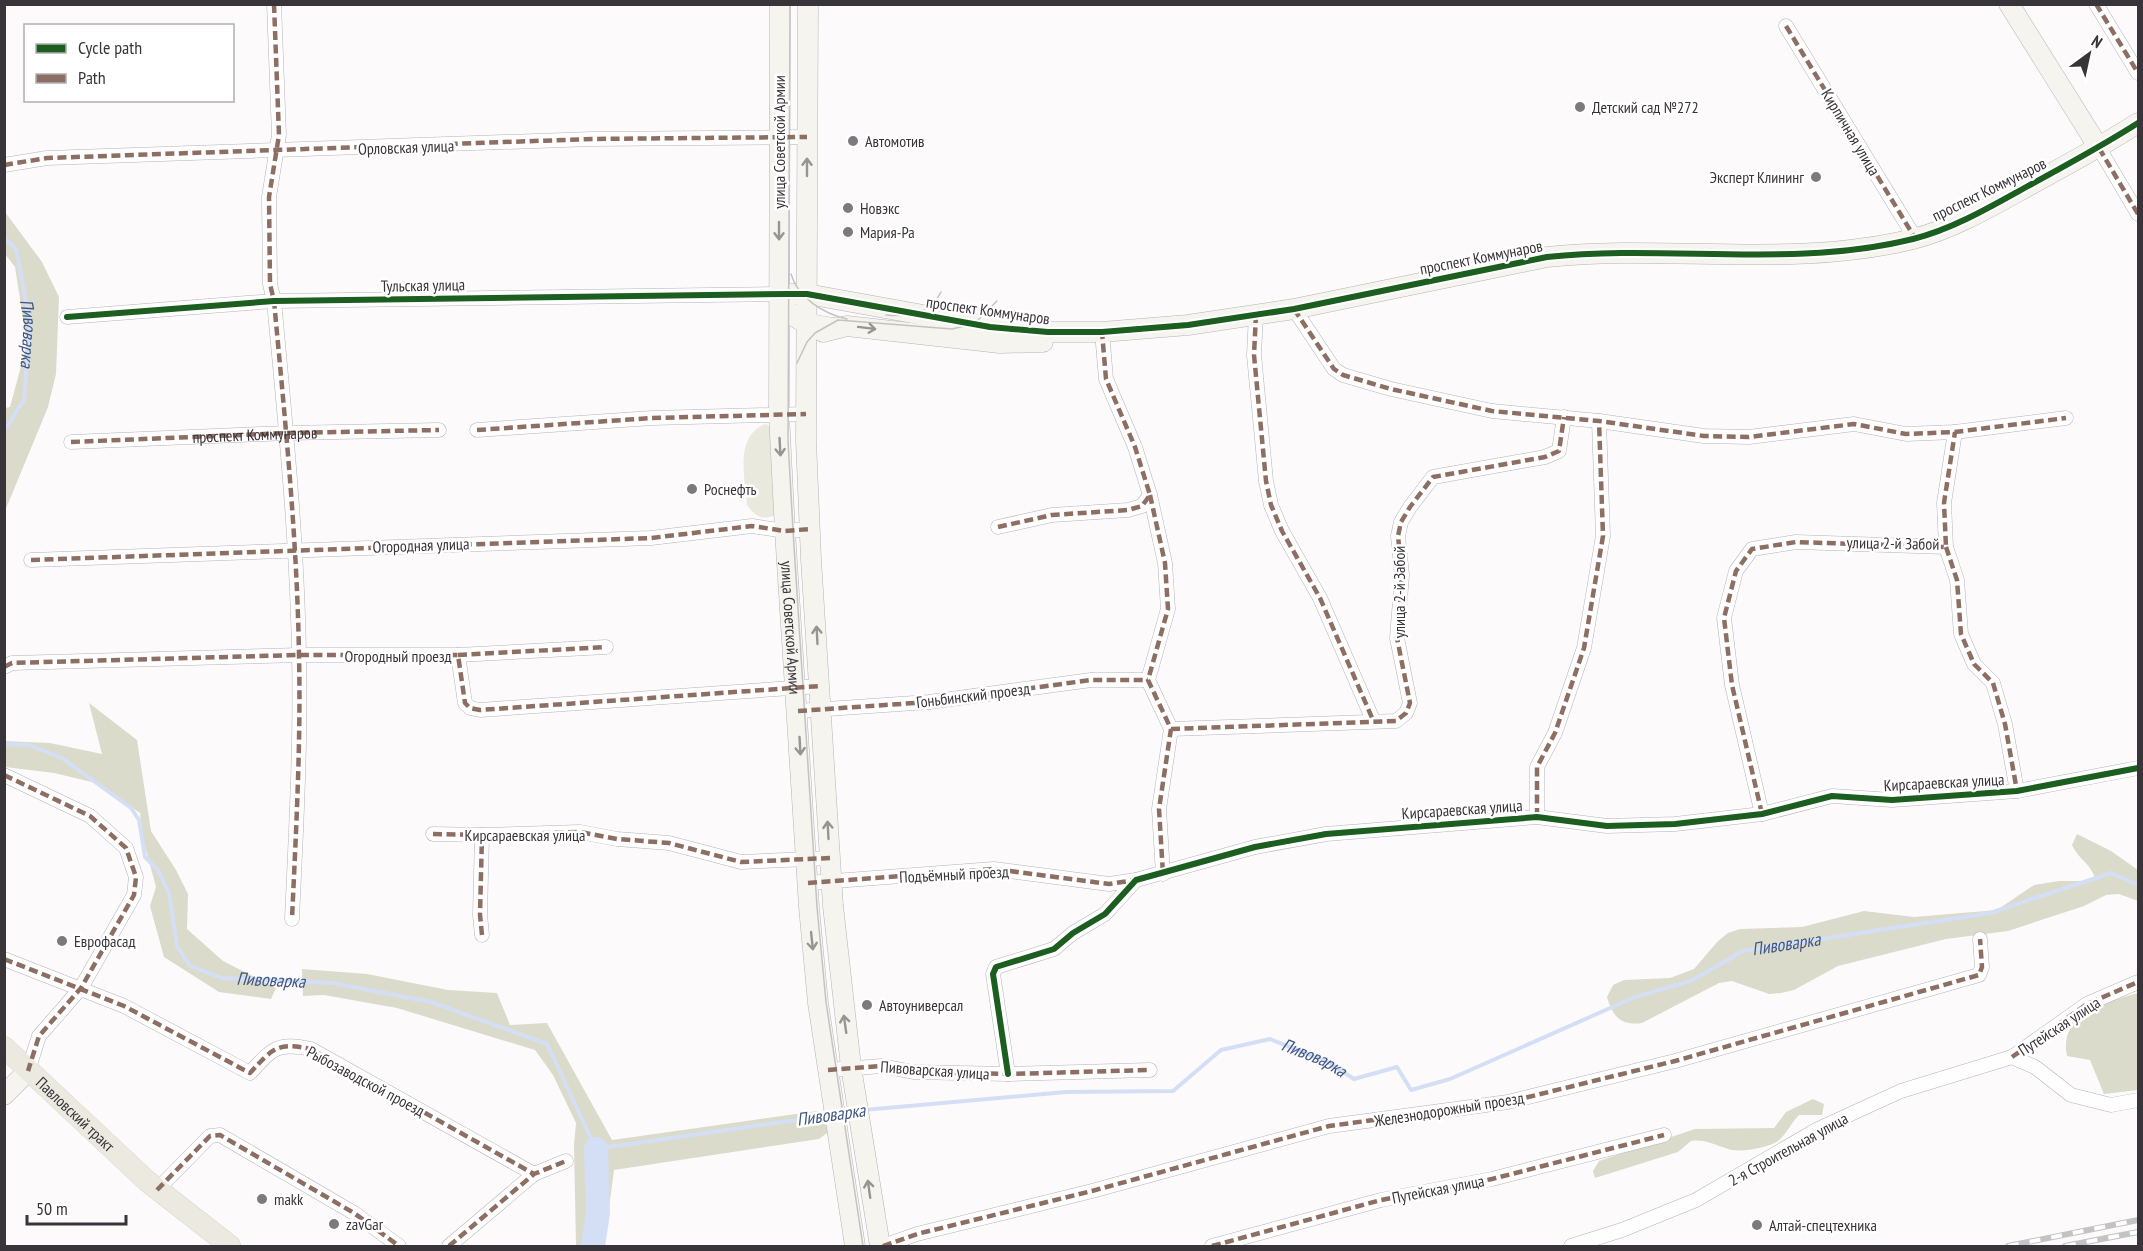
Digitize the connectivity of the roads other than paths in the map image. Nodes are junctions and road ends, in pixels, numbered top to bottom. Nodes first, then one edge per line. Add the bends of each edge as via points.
1 (274, 4) edge
2 (780, 4) edge
3 (808, 4) edge
4 (2009, 4) edge
5 (2096, 4) edge
6 (1786, 26) dead end
7 (2139, 74) edge
8 (2139, 123) edge
9 (779, 136) junction
10 (807, 136) junction
11 (2099, 148) junction
12 (275, 152) junction
13 (4, 165) edge
14 (2139, 214) edge
15 (1915, 238) junction
16 (779, 294) junction
17 (807, 294) junction
18 (274, 301) junction
19 (1294, 309) junction
20 (1256, 314) junction
21 (67, 316) dead end
22 (807, 324) junction
23 (834, 327) junction
24 (1102, 332) junction
25 (806, 361) junction
26 (806, 414) junction
27 (779, 415) junction
28 (1564, 417) junction
29 (2066, 418) dead end
30 (1599, 421) junction
31 (439, 430) dead end
32 (477, 430) dead end
33 (1955, 432) junction
34 (287, 433) junction
35 (71, 442) dead end
36 (1150, 495) junction
37 (998, 526) dead end
38 (810, 529) junction
39 (785, 531) junction
40 (1946, 547) junction
41 (295, 551) junction
42 (31, 560) dead end
43 (606, 647) dead end
44 (299, 655) junction
45 (458, 655) junction
46 (4, 668) edge
47 (1148, 680) junction
48 (820, 686) junction
49 (796, 688) junction
50 (822, 710) junction
51 (798, 711) junction
52 (1373, 720) junction
53 (1171, 729) junction
54 (2139, 768) edge
55 (4, 775) edge
56 (2017, 791) junction
57 (1762, 814) junction
58 (1537, 817) junction
59 (433, 834) dead end
60 (482, 835) junction
61 (830, 858) junction
62 (806, 860) junction
63 (1163, 874) junction
64 (1136, 880) junction
65 (831, 881) junction
66 (808, 883) junction
67 (292, 919) dead end
68 (482, 934) dead end
69 (1980, 939) dead end
70 (4, 959) edge
71 (2139, 982) edge
72 (81, 988) junction
73 (4, 1047) edge
74 (2012, 1057) junction
75 (1150, 1070) dead end
76 (28, 1071) junction
77 (852, 1074) junction
78 (1008, 1074) junction
79 (829, 1078) junction
80 (4, 1095) edge
81 (2139, 1101) edge
82 (1664, 1135) dead end
83 (566, 1161) dead end
84 (534, 1173) junction
85 (152, 1186) junction
86 (206, 1246) edge
87 (230, 1246) edge
88 (399, 1246) edge
89 (449, 1246) edge
90 (855, 1246) edge
91 (881, 1246) edge
92 (1212, 1246) edge
93 (1571, 1246) edge

1 - 12 street via 279,135
2 - 9 main road, улица Советской Армии
3 - 10 main road, улица Советской Армии
4 - 11 main road
5 - 7 street
6 - 15 street, Кирпичная улица
8 - 11 main road, проспект Коммунаров
9 - 10 street, Орловская улица
9 - 12 street, Орловская улица
9 -> 16 main road, улица Советской Армии
17 -> 10 main road, улица Советской Армии
11 - 14 street
11 - 15 main road, проспект Коммунаров via 1994,205
12 - 13 street, Орловская улица via 47,158
12 - 18 street via 268,197 270,284
15 - 19 main road, проспект Коммунаров via 1823,253 1585,253 1546,257
16 - 17 main road, проспект Коммунаров
16 - 18 street, Тульская улица
16 - 22 main road via 789,314
16 - 27 main road, улица Советской Армии
17 - 22 main road, улица Советской Армии
17 - 24 main road, проспект Коммунаров via 982,326
18 - 21 street, Тульская улица
18 - 34 street
19 - 20 main road, проспект Коммунаров
19 - 28 street via 1334,369 1343,375 1492,411
20 - 24 main road, проспект Коммунаров via 1188,325
20 - 52 street via 1254,356 1271,505 1320,598
22 - 23 main road, проспект Коммунаров
22 - 25 main road, улица Советской Армии
23 -> 24 main road, проспект Коммунаров via 1012,344
23 - 25 main road via 815,339
24 - 36 street via 1106,379
25 - 26 main road, улица Советской Армии
26 - 27 street
26 - 38 main road, улица Советской Армии
27 - 32 street via 652,418
27 -> 39 main road, улица Советской Армии
28 - 30 street
28 - 52 street, улица 2-й Забой via 1563,442 1554,454 1497,467 1444,473 1433,477 1415,498 1398,536 1402,575 1397,638 1410,703 1396,721
29 - 33 street
30 - 33 street via 1704,436 1749,437 1854,424 1906,434
30 - 58 street via 1603,536 1584,648 1555,734 1537,767
31 - 34 street, проспект Коммунаров
33 - 40 street, улица 2-й Забой via 1944,503
34 - 35 street, проспект Коммунаров
34 - 41 street
36 - 37 street via 1142,506 1128,510 1052,515
36 - 47 street via 1165,563 1168,609
38 - 39 street, Огородная улица
48 -> 38 main road, улица Советской Армии
39 - 41 street, Огородная улица via 752,526 651,538
39 - 49 main road, улица Советской Армии
40 - 56 street via 1957,580 1961,634 1974,664 1993,683
40 - 57 street, улица 2-й Забой via 1796,542 1752,549 1736,571 1724,618 1732,685
41 - 42 street, Огородная улица
41 - 44 street
43 - 45 street
44 - 45 street, Огородный проезд
44 - 46 street, Огородный проезд via 12,663
44 - 67 street via 299,782
45 - 49 street, Огородный проезд via 465,703 480,710
47 - 50 street, Гоньбинский проезд via 1091,680 929,702
47 - 53 street
48 - 49 street, Огородный проезд
48 - 50 main road, улица Советской Армии
49 - 51 main road, улица Советской Армии
50 - 51 street, Гоньбинский проезд
61 -> 50 main road, улица Советской Армии
51 -> 62 main road, улица Советской Армии
52 - 53 street, улица 2-й Забой
53 - 63 street via 1159,809
54 - 56 street, Кирсараевская улица
55 - 72 street via 90,816 126,848 136,877 134,895
56 - 57 street, Кирсараевская улица via 1892,801 1832,796
57 - 58 street, Кирсараевская улица via 1675,824 1607,826
58 - 63 street, Кирсараевская улица via 1326,834 1255,847
59 - 60 street, Кирсараевская улица
60 - 62 street, Кирсараевская улица via 580,831 669,843 741,862
60 - 68 street
61 - 62 street, Кирсараевская улица
61 - 65 main road, улица Советской Армии
62 - 66 main road, улица Советской Армии
63 - 64 street, Кирсараевская улица
64 - 65 street, Подъёмный проезд via 1110,884 994,869
64 - 78 street via 1105,914 1054,949 996,967 993,974
65 - 66 street, Подъёмный проезд
77 -> 65 main road, улица Советской Армии
66 -> 79 main road, улица Советской Армии
69 - 91 street, Железнодорожный проезд via 1979,975 1740,1045 1508,1102 1329,1126
70 - 72 street, Рыбозаводской проезд
71 - 74 street, Путейская улица via 2087,1004
72 - 76 street via 39,1036
72 - 84 street, Рыбозаводской проезд via 124,1006 250,1073 272,1049 288,1044 311,1049
73 - 76 main road, Павловский тракт
74 - 81 street via 2035,1068 2071,1095 2111,1105
74 - 93 street, 2-я Строительная улица via 1901,1091 1818,1129 1696,1200
75 - 78 street, Пивоварская улица
76 - 80 main road
76 - 85 main road, Павловский тракт
77 - 78 street, Пивоварская улица via 882,1066 913,1072
77 - 79 street, Пивоварская улица
91 -> 77 main road, улица Советской Армии
79 - 90 main road, улица Советской Армии
82 - 92 street, Путейская улица via 1492,1179 1381,1200
83 - 84 street
84 - 89 street
85 - 86 main road, Павловский тракт
85 - 87 main road, Павловский тракт
85 - 88 street via 210,1136 220,1135 354,1213

